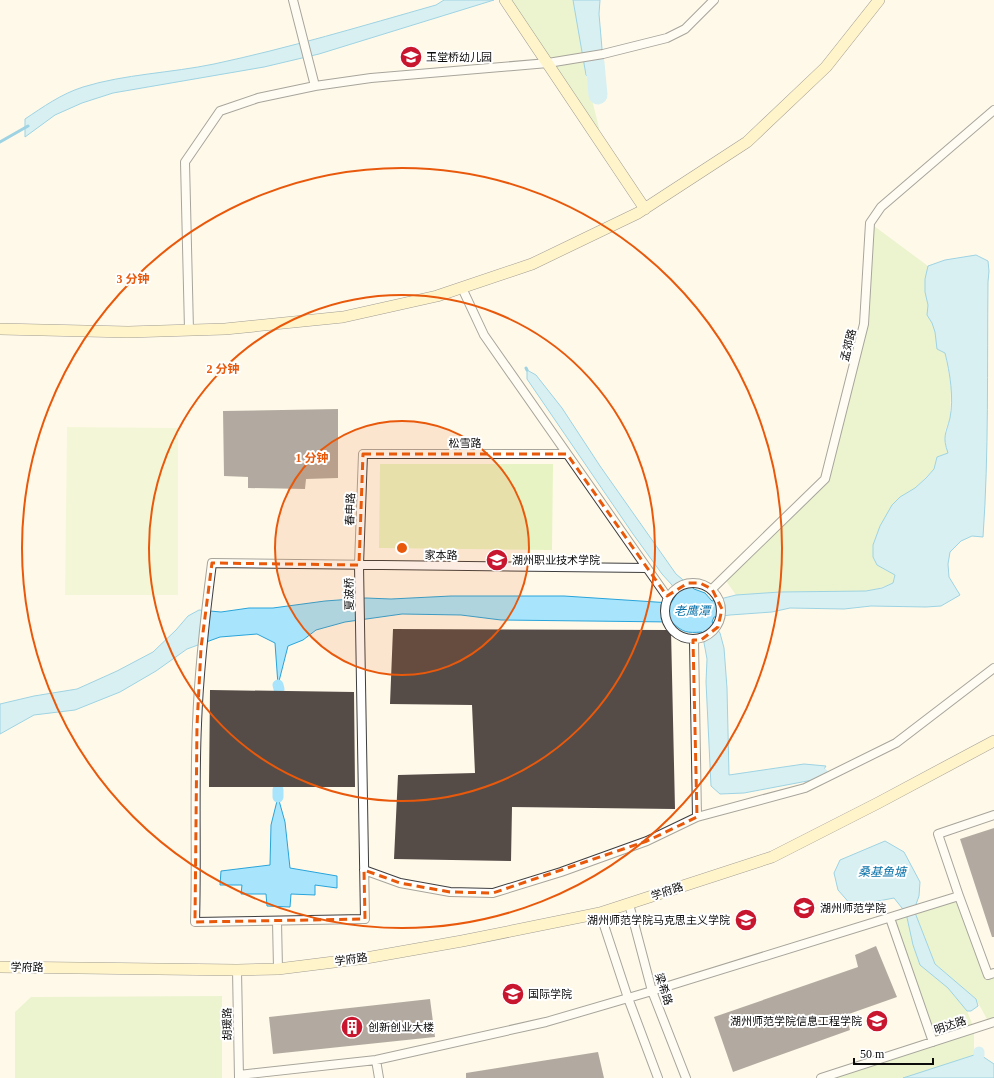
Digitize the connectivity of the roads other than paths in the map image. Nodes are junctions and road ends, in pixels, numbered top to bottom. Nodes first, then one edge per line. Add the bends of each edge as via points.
1 (293, 0) edge
2 (506, 0) edge
3 (714, 0) edge
4 (879, 0) edge
5 (548, 63) junction
6 (315, 86) junction
7 (994, 110) edge
8 (645, 209) junction
9 (462, 288) junction
10 (0, 329) edge
11 (189, 330) junction
12 (363, 454) joint
13 (567, 454) junction
14 (359, 565) junction
15 (647, 568) junction
16 (712, 589) junction
17 (669, 597) junction
18 (697, 640) junction
19 (994, 668) edge
20 (994, 741) edge
21 (994, 815) edge
22 (697, 817) junction
23 (364, 870) junction
24 (959, 896) junction
25 (629, 904) junction
26 (600, 912) junction
27 (890, 918) junction
28 (277, 921) junction
29 (0, 967) edge
30 (278, 969) junction
31 (237, 970) junction
32 (994, 973) edge
33 (652, 991) junction
34 (628, 998) junction
35 (994, 1022) edge
36 (933, 1042) junction
37 (376, 1060) junction
38 (239, 1076) edge
39 (379, 1078) edge
40 (658, 1078) edge
41 (686, 1078) edge
42 (821, 1078) edge

1 - 6 street
2 - 5 main road
3 - 5 street via 684,29 667,38 603,54
4 - 8 main road via 826,67 747,142
5 - 6 street via 371,78
5 - 8 main road
6 - 11 street via 258,98 220,110 186,162
7 - 16 street, 孟郊路 via 880,207 870,223 864,324 826,479
8 - 9 main road via 532,264
9 - 11 main road via 343,317 225,329
9 - 13 street via 484,335
10 - 11 main road via 128,332
12 - 13 street, 松雪路
12 - 14 street, 春申路
13 - 15 street
14 - 15 street, 家本路
14 - 23 street, 夏波桥
14 - 28 street, 家本路 via 212,563 201,648 197,726 195,922
15 - 17 street
16 - 17 street via 700,583 688,582
16 - 18 street via 719,598 722,609 719,623
17 - 18 street via 665,607 668,625 684,638
18 - 22 street
19 - 22 street via 896,743 805,788
20 - 25 main road, 学府路 via 772,857
21 - 24 street via 938,834
22 - 23 street via 647,841 493,893 450,892 400,883
23 - 28 street, 夏波桥 via 365,919
24 - 27 street
24 - 32 street via 988,975
25 - 26 main road, 学府路
25 - 33 street, 梁希路
26 - 30 main road, 学府路 via 366,958
26 - 34 street
27 - 33 street
27 - 36 street
28 - 30 street
29 - 31 main road, 学府路
30 - 31 main road, 学府路
31 - 38 street, 胡瑗路
33 - 34 street
33 - 41 street, 梁希路
34 - 37 street via 546,1022
34 - 40 street
35 - 36 street, 明达路
36 - 42 street, 明达路
37 - 38 street
37 - 39 street

